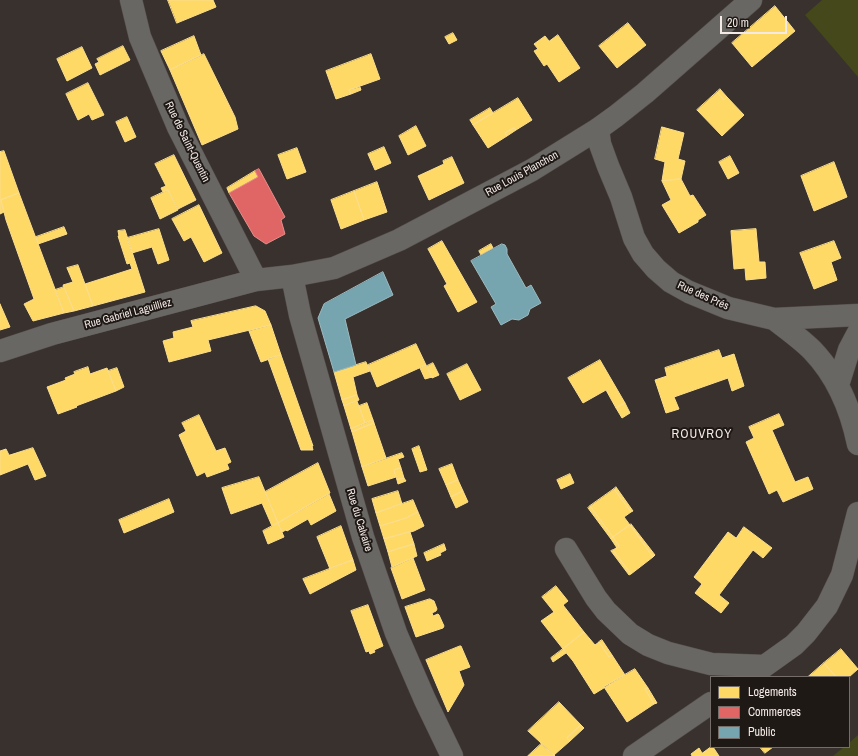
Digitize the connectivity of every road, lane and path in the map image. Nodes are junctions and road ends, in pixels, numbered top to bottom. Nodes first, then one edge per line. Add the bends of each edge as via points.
1 (131, 0) edge
2 (751, 0) edge
3 (598, 129) junction
4 (292, 276) junction
5 (256, 280) junction
6 (858, 315) edge
7 (774, 318) junction
8 (858, 333) edge
9 (0, 351) edge
10 (838, 384) junction
11 (858, 444) edge
12 (858, 513) edge
13 (566, 549) dead end
14 (757, 672) edge
15 (710, 704) edge
16 (452, 756) edge
17 (634, 756) edge

1 - 5 street, Rue de Saint-Quentin via 140,38 178,127
2 - 3 street, Rue Louis Planchon via 645,93
3 - 4 street, Rue Louis Planchon via 532,170 399,240 334,268
3 - 7 street, Rue des Prés via 600,144 634,238 656,269 671,282 709,301
4 - 5 street, Rue Louis Planchon
4 - 16 street, Rue du Calvaire via 300,315 364,537 396,633
5 - 9 street, Rue Gabriel Laguilliez via 52,334
6 - 7 street, Rue des Prés
7 - 10 street via 813,351
8 - 10 street via 849,350
10 - 11 street via 855,426
12 - 14 street via 842,576 827,606 794,645
13 - 14 street via 596,598 630,634 668,653
15 - 17 street

